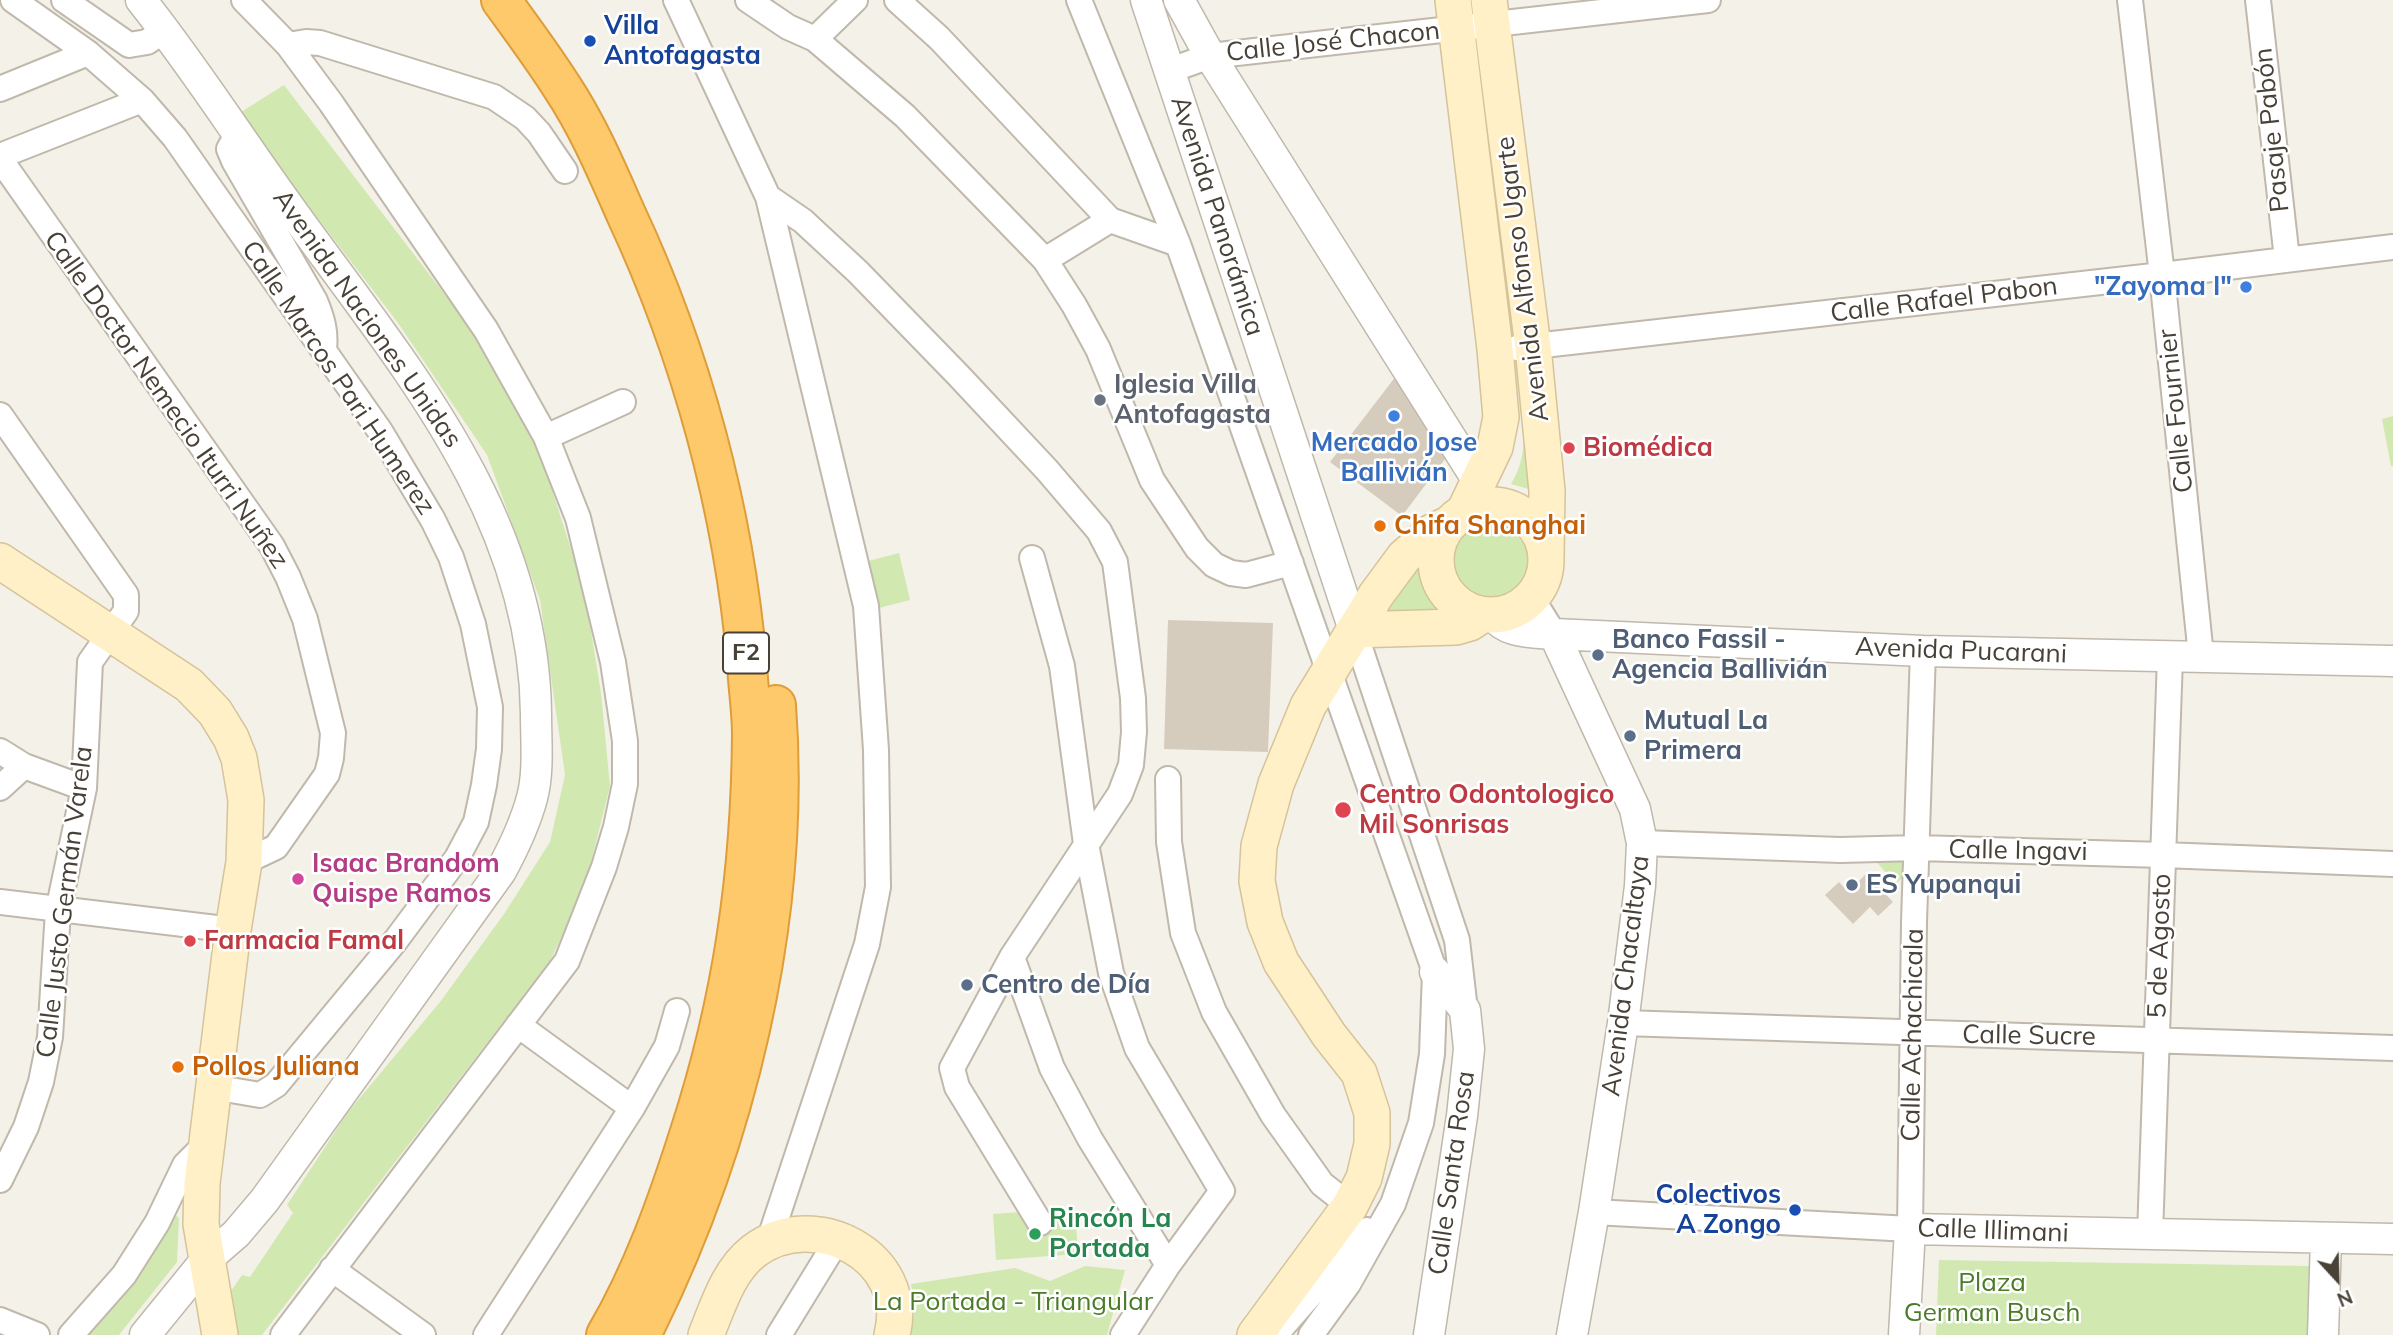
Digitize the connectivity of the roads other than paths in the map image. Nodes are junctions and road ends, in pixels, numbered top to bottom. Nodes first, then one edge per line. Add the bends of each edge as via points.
1 (13, 0) edge
2 (64, 0) edge
3 (141, 0) edge
4 (244, 0) edge
5 (501, 0) edge
6 (529, 0) edge
7 (676, 0) edge
8 (748, 0) edge
9 (855, 0) edge
10 (897, 0) edge
11 (1079, 0) edge
12 (1146, 0) edge
13 (1180, 0) edge
14 (1708, 0) edge
15 (2130, 0) edge
16 (2258, 0) edge
17 (1491, 12) edge
18 (1455, 14) edge
19 (165, 30) junction
20 (815, 39) junction
21 (288, 45) junction
22 (88, 53) junction
23 (1210, 56) junction
24 (1168, 71) junction
25 (0, 89) edge
26 (142, 100) junction
27 (237, 135) junction
28 (0, 158) edge
29 (565, 171) dead end
30 (768, 197) junction
31 (1110, 220) junction
32 (1178, 244) junction
33 (2393, 247) edge
34 (2287, 259) junction
35 (1045, 260) junction
36 (2162, 275) junction
37 (1533, 347) junction
38 (1495, 349) junction
39 (324, 350) junction
40 (623, 402) dead end
41 (0, 415) edge
42 (546, 437) junction
43 (1464, 505) junction
44 (1032, 558) dead end
45 (1546, 558) junction
46 (0, 561) edge
47 (1291, 563) junction
48 (1531, 597) junction
49 (1488, 615) junction
50 (1354, 630) junction
51 (112, 634) junction
52 (1554, 634) junction
53 (1923, 651) junction
54 (2201, 656) junction
55 (2170, 657) junction
56 (2393, 661) edge
57 (1329, 671) junction
58 (0, 751) edge
59 (24, 766) junction
60 (1168, 779) dead end
61 (0, 788) edge
62 (84, 788) junction
63 (1642, 843) junction
64 (1086, 844) junction
65 (1917, 848) junction
66 (2163, 855) junction
67 (244, 862) junction
68 (2393, 864) edge
69 (0, 902) edge
70 (58, 911) junction
71 (233, 930) junction
72 (1012, 957) junction
73 (1434, 972) junction
74 (1465, 1010) junction
75 (677, 1011) dead end
76 (1623, 1023) junction
77 (518, 1025) junction
78 (1914, 1033) junction
79 (2157, 1039) junction
80 (2393, 1048) edge
81 (213, 1087) junction
82 (632, 1108) junction
83 (205, 1145) junction
84 (0, 1180) edge
85 (1393, 1204) junction
86 (1350, 1206) junction
87 (1594, 1212) junction
88 (1040, 1223) dead end
89 (1910, 1229) junction
90 (2150, 1235) junction
91 (835, 1239) junction
92 (2393, 1239) edge
93 (2326, 1240) junction
94 (769, 1241) junction
95 (206, 1260) junction
96 (1168, 1265) junction
97 (332, 1269) junction
98 (0, 1320) edge
99 (37, 1335) edge
100 (71, 1335) edge
101 (145, 1335) edge
102 (220, 1335) edge
103 (283, 1335) edge
104 (423, 1335) edge
105 (486, 1335) edge
106 (606, 1335) edge
107 (641, 1335) edge
108 (706, 1335) edge
109 (779, 1335) edge
110 (892, 1335) edge
111 (1123, 1335) edge
112 (1255, 1335) edge
113 (1271, 1335) edge
114 (1311, 1335) edge
115 (1429, 1335) edge
116 (1572, 1335) edge
117 (1904, 1335) edge
118 (2323, 1335) edge

1 - 22 street, Calle Marcos Pari Humerez
2 - 19 street via 129,45 148,42
3 - 19 street, Avenida Naciones Unidas
4 - 21 street
5 - 106 highway, F2 via 564,89 586,130 646,256 676,334 698,404 732,549 752,731 741,922 708,1078 639,1270
6 - 107 highway, F2 via 580,74 628,166 697,326 723,399 755,530 771,631 778,839 770,925 734,1088 702,1195
7 - 30 street
8 - 20 street
9 - 20 street
10 - 31 street via 939,38
11 - 32 street
12 - 24 street, Avenida Panorámica
13 - 23 street, Avenida Panorámica
14 - 17 street
15 - 36 street, Calle Fournier
16 - 34 street, Pasaje Pabón
17 - 18 street, Calle José Chacon
17 - 37 main road, Avenida Alfonso Ugarte
18 - 23 street, Calle José Chacon
18 - 38 main road, Avenida Alfonso Ugarte
19 - 27 street, Avenida Naciones Unidas
20 - 35 street via 905,116
21 - 29 street via 320,43 494,97 525,118
21 - 42 street via 486,330
22 - 25 street
22 - 26 street, Calle Marcos Pari Humerez
23 - 24 street, Calle José Chacon
23 - 43 street, Avenida Panorámica
24 - 50 street, Avenida Panorámica
26 - 28 street
26 - 39 street, Calle Marcos Pari Humerez via 175,138
27 - 39 street via 229,149 233,161 318,309 326,334
27 - 95 street, Avenida Naciones Unidas via 428,398 473,474 504,545 527,623 536,687 536,754 533,796 520,837 501,871 264,1201
28 - 67 street, Calle Doctor Nemecio Iturri Nuñez via 272,546 305,620 333,733 327,774 275,847
30 - 64 street via 803,221 849,264 959,376 1099,531 1115,562 1135,732 1120,793
30 - 94 street via 866,606 876,750 878,887 867,944
31 - 32 street
31 - 35 street
32 - 47 street
33 - 34 street, Calle Rafael Pabon
34 - 36 street, Calle Rafael Pabon
35 - 47 street via 1098,349 1152,480 1197,548 1214,565 1231,573 1247,575
36 - 37 street, Calle Rafael Pabon
36 - 54 street, Calle Fournier
37 - 38 street, Calle Rafael Pabon
37 - 45 main road, Avenida Alfonso Ugarte via 1547,491
38 - 43 main road, Avenida Alfonso Ugarte via 1501,417 1495,447
39 - 81 street, Calle Marcos Pari Humerez via 380,430 452,557 473,624 487,695 489,749 476,822 457,858 379,960 276,1085 260,1095
40 - 42 street
41 - 51 street, Calle Justo Germán Varela via 126,595 126,611
42 - 77 street via 578,518 614,662 625,741 625,784 604,867 567,961
43 - 45 main road via 1504,507 1522,515 1541,539
43 - 49 main road via 1439,541 1437,573 1453,601
43 - 50 main road via 1404,557
44 - 64 street via 1062,666
45 - 48 main road via 1542,579
46 - 51 main road
47 - 57 street
48 - 49 main road via 1514,610
48 - 52 street, Avenida Chacaltaya
49 - 50 main road via 1456,626
49 - 52 street, Avenida Pucarani via 1509,629
50 - 57 main road
50 - 74 street, Calle Santa Rosa via 1457,940
51 - 62 street, Calle Justo Germán Varela via 90,662
51 - 67 main road via 189,685 215,712 231,738 246,800
52 - 53 street, Avenida Pucarani
52 - 63 street, Avenida Chacaltaya via 1635,809
53 - 55 street, Avenida Pucarani
53 - 65 street, Calle Achachicala
54 - 55 street, Avenida Pucarani
54 - 56 street, Avenida Pucarani
55 - 66 street, 5 de Agosto
57 - 73 street
57 - 86 main road via 1308,706 1276,783 1259,846 1257,881 1265,922 1281,962 1359,1073 1372,1113 1364,1178
58 - 59 street
59 - 61 street
59 - 62 street
60 - 86 street via 1169,842 1183,933 1214,1012 1273,1115 1322,1184
62 - 70 street, Calle Justo Germán Varela
63 - 65 street, Calle Ingavi
63 - 76 street, Avenida Chacaltaya
64 - 72 street
64 - 96 street via 1111,973 1137,1048 1222,1191
65 - 66 street, Calle Ingavi
65 - 78 street, Calle Achachicala
66 - 68 street, Calle Ingavi
66 - 79 street, 5 de Agosto
67 - 71 main road
69 - 70 street
70 - 71 street
70 - 84 street, Calle Justo Germán Varela via 50,1037 41,1082 26,1127
71 - 81 main road
72 - 88 street via 952,1068 957,1087
72 - 96 street via 1052,1068
73 - 74 street
73 - 85 street via 1432,1054 1421,1123
74 - 115 street, Calle Santa Rosa via 1469,1049 1462,1116
75 - 82 street via 667,1046
76 - 78 street, Calle Sucre
76 - 87 street, Avenida Chacaltaya
77 - 82 street
77 - 97 street
78 - 79 street, Calle Sucre
78 - 89 street, Calle Achachicala
79 - 80 street, Calle Sucre
79 - 90 street, 5 de Agosto
81 - 83 main road
82 - 105 street
83 - 95 main road via 201,1224
83 - 100 street via 185,1165 157,1223 124,1275
85 - 113 street
85 - 114 street via 1348,1284
86 - 112 main road
87 - 89 street, Calle Illimani
87 - 116 street, Avenida Chacaltaya
89 - 90 street, Calle Illimani
89 - 117 street, Calle Achachicala
90 - 93 street, Calle Illimani
91 - 94 main road via 811,1233
91 - 109 street
91 - 110 main road via 870,1258 885,1276 894,1295
92 - 93 street, Calle Illimani
93 - 118 street
94 - 108 main road via 735,1271
95 - 101 street, Avenida Naciones Unidas
95 - 102 main road
96 - 111 street
97 - 103 street
97 - 104 street
98 - 99 street

